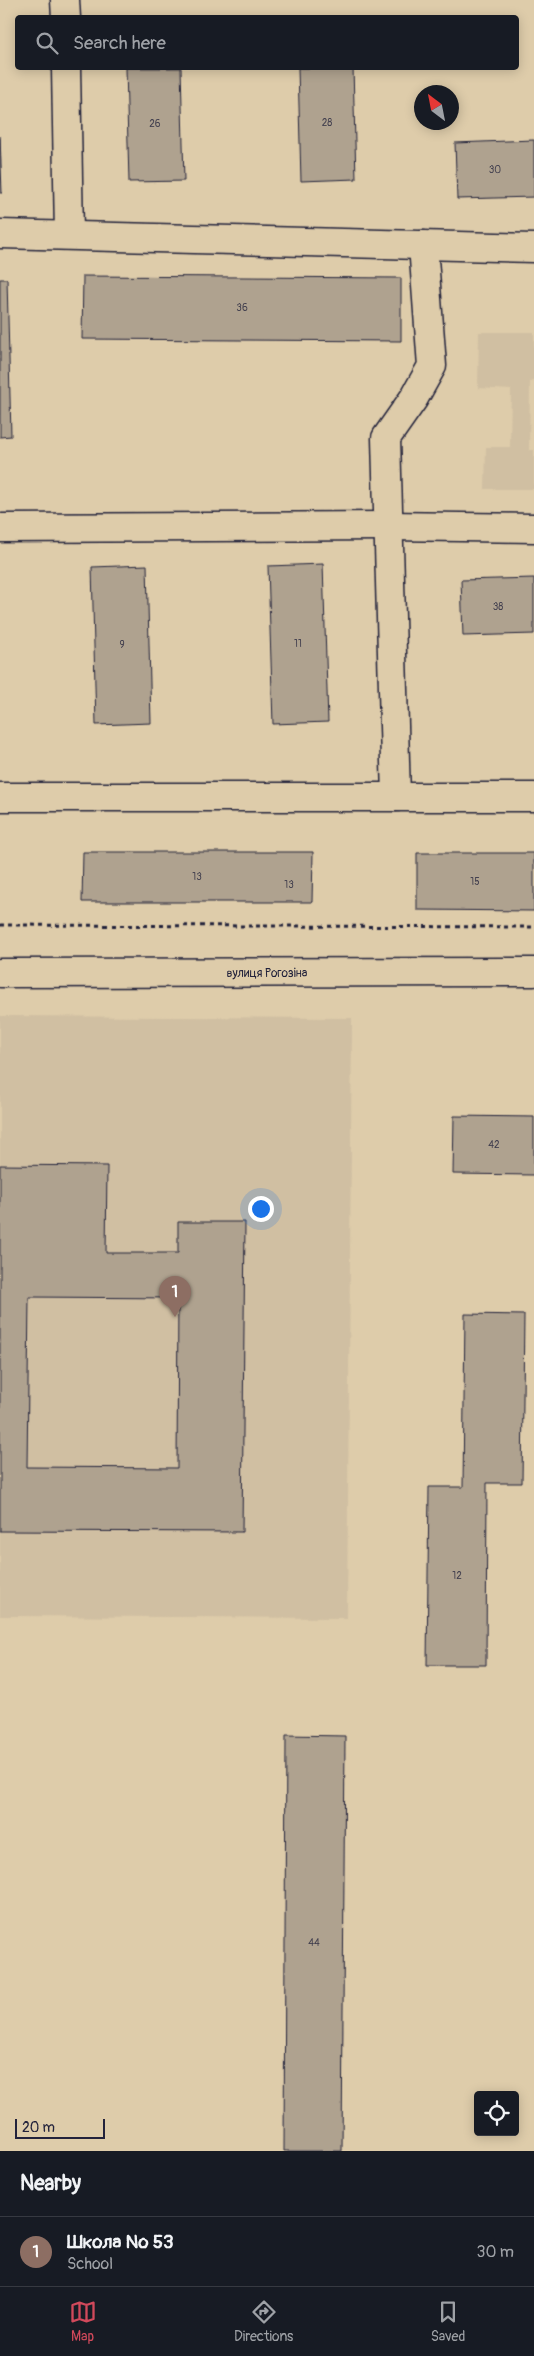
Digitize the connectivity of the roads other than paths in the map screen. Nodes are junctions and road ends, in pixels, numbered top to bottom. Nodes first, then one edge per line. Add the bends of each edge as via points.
1 (65, 0) edge
2 (66, 15) edge
3 (66, 70) edge
4 (0, 234) edge
5 (69, 235) junction
6 (423, 245) junction
7 (534, 248) edge
8 (388, 526) junction
9 (0, 528) edge
10 (534, 528) edge
11 (0, 797) edge
12 (396, 797) junction
13 (534, 797) edge
14 (534, 972) edge
15 (0, 973) edge

1 - 2 street
3 - 5 street
4 - 5 street
5 - 6 street
6 - 7 street
6 - 8 street via 432,366 386,438
8 - 9 street
8 - 10 street
8 - 12 street
11 - 12 street
12 - 13 street
14 - 15 street, вулиця Рогозіна

